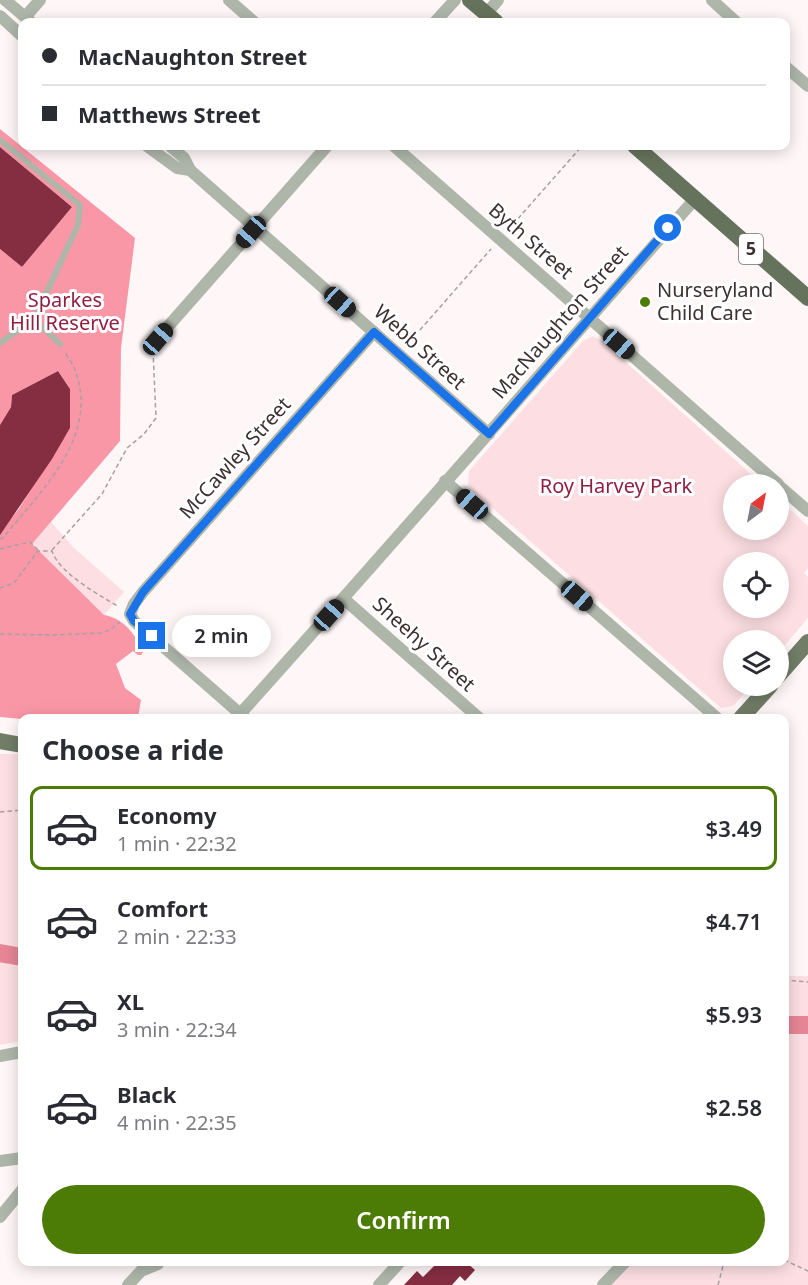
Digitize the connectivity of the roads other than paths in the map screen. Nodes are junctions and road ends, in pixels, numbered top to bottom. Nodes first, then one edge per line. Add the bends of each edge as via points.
1 (5, 0) edge
2 (40, 0) edge
3 (229, 0) edge
4 (455, 0) edge
5 (470, 0) edge
6 (498, 0) edge
7 (712, 0) edge
8 (0, 16) edge
9 (26, 18) edge
10 (29, 18) edge
11 (249, 18) edge
12 (439, 18) edge
13 (491, 18) edge
14 (732, 18) edge
15 (18, 32) edge
16 (790, 70) edge
17 (808, 86) edge
18 (0, 140) edge
19 (152, 150) edge
20 (175, 150) edge
21 (323, 150) edge
22 (399, 150) edge
23 (640, 150) edge
24 (190, 170) junction
25 (695, 199) junction
26 (256, 227) junction
27 (808, 298) edge
28 (589, 318) junction
29 (34, 319) junction
30 (374, 332) junction
31 (158, 339) road end
32 (0, 343) edge
33 (60, 344) road end
34 (489, 434) junction
35 (766, 474) edge
36 (446, 481) junction
37 (789, 495) edge
38 (808, 511) edge
39 (344, 599) junction
40 (808, 642) edge
41 (789, 664) edge
42 (761, 696) edge
43 (240, 714) edge
44 (244, 714) edge
45 (474, 714) edge
46 (712, 714) edge
47 (745, 714) edge
48 (0, 741) edge
49 (18, 744) edge
50 (18, 1053) edge
51 (0, 1056) edge
52 (18, 1159) edge
53 (0, 1161) edge
54 (18, 1195) edge
55 (0, 1216) edge
56 (153, 1266) edge
57 (396, 1266) edge
58 (621, 1266) edge
59 (128, 1285) edge
60 (379, 1285) edge
61 (603, 1285) edge

1 - 9 street
2 - 10 street
3 - 11 street
4 - 12 street
5 - 13 highway
6 - 13 street
7 - 14 street
8 - 15 street
16 - 17 street
18 - 29 lane via 80,205 78,225
19 - 24 street, Webb Street via 177,168
20 - 24 street, Webb Street
21 - 26 street
22 - 28 street, Byth Street
23 - 25 highway, 5
24 - 26 street, Webb Street
25 - 27 highway, 5
25 - 28 street, MacNaughton Street
26 - 30 street, Webb Street
26 - 31 street
28 - 34 street, MacNaughton Street
28 - 35 street, Byth Street
29 - 32 lane
29 - 33 lane
30 - 34 street, Webb Street
30 - 43 street, McCawley Street via 143,592 130,614
34 - 36 street, MacNaughton Street
36 - 39 street, MacNaughton Street
36 - 46 street
37 - 38 street, Byth Street
39 - 44 street, MacNaughton Street
39 - 45 street, Sheehy Street
40 - 41 main road
42 - 47 main road
48 - 49 main road
50 - 51 street
52 - 53 street
54 - 55 street
56 - 59 street via 141,1271
57 - 60 street
58 - 61 street

